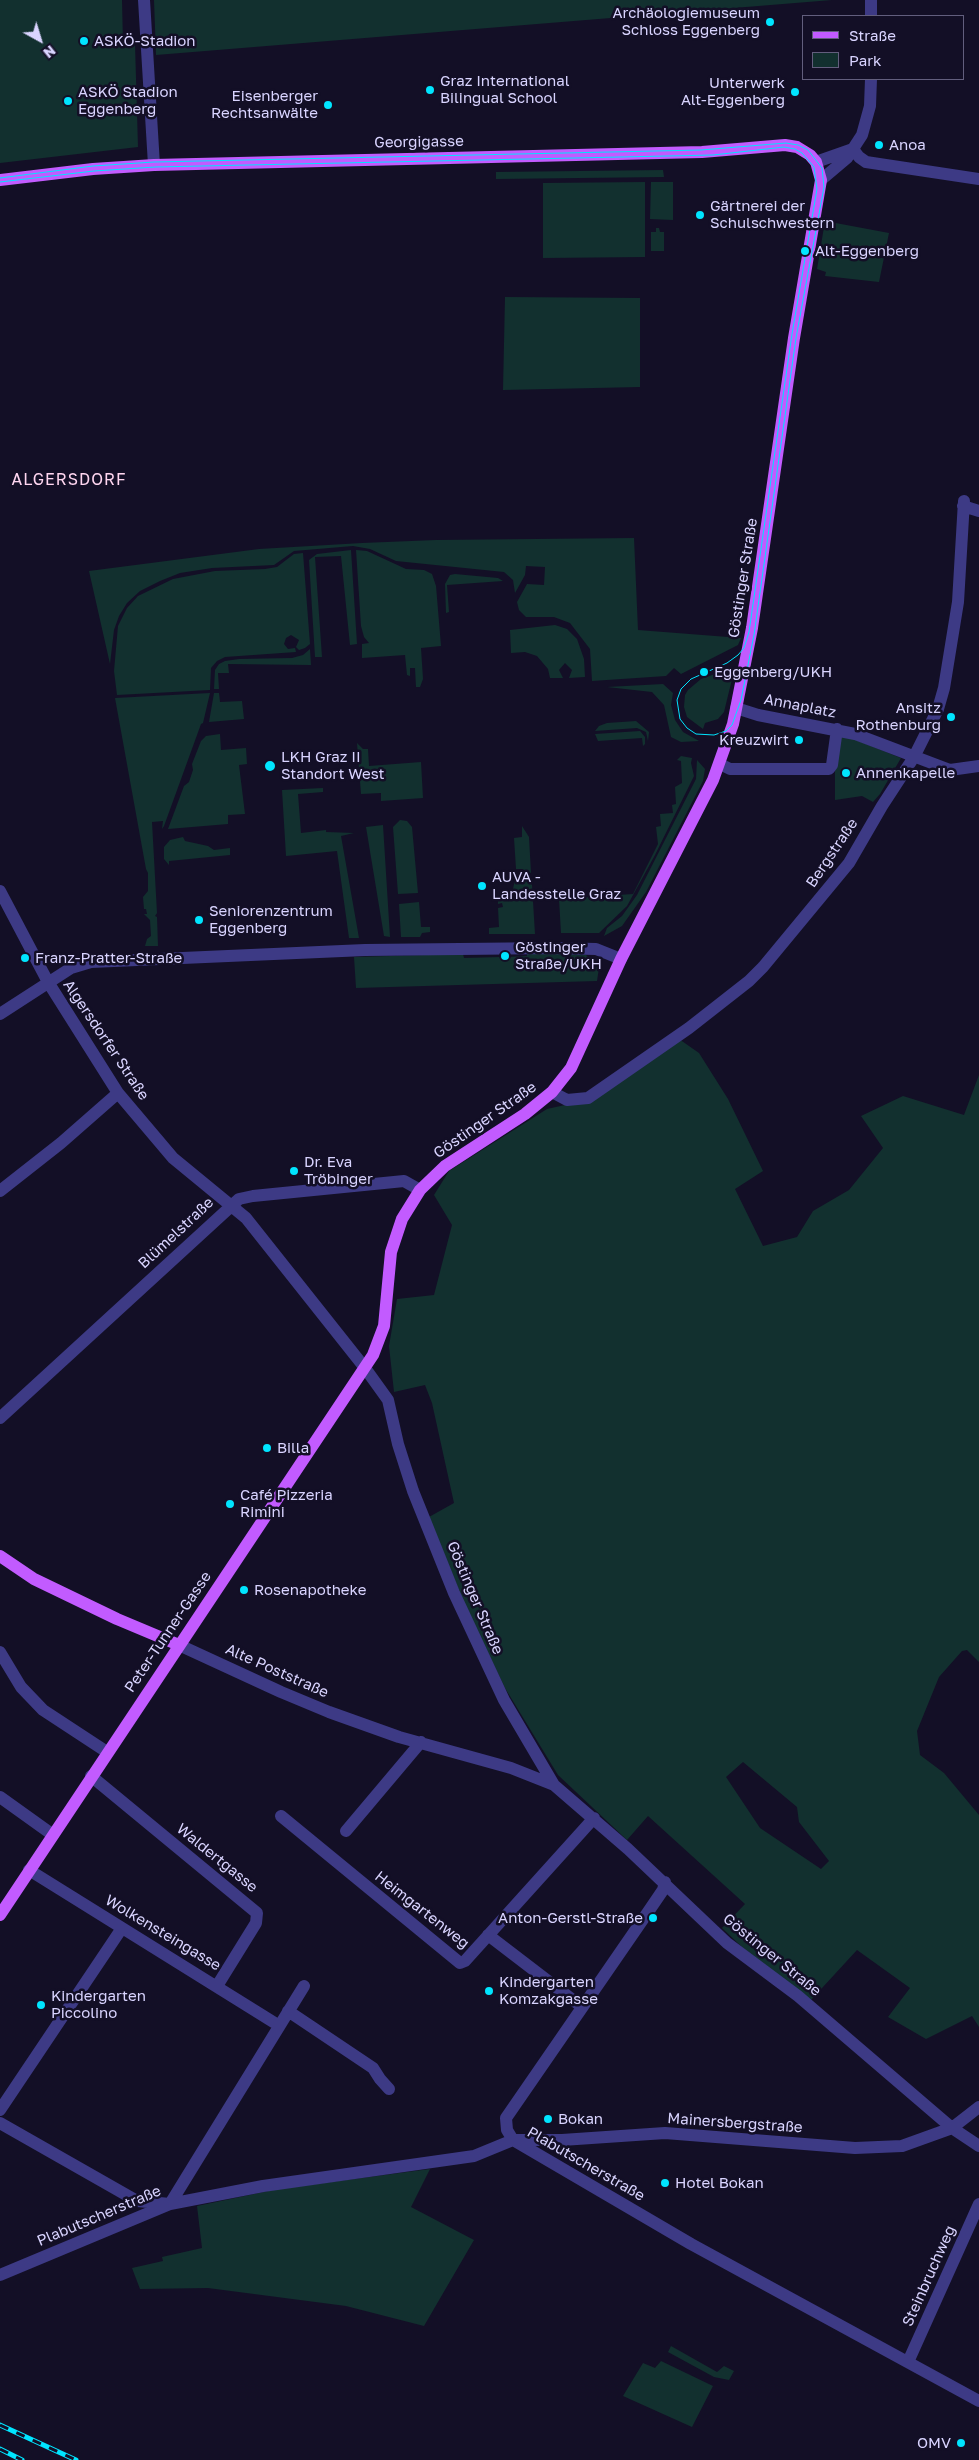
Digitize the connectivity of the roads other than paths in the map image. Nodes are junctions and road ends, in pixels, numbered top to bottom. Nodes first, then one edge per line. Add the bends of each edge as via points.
1 (144, 0) edge
2 (871, 0) edge
3 (871, 15) edge
4 (871, 80) edge
5 (853, 149) junction
6 (816, 162) junction
7 (154, 165) junction
8 (979, 179) edge
9 (0, 180) edge
10 (821, 180) junction
11 (979, 511) edge
12 (736, 708) junction
13 (837, 729) junction
14 (914, 757) junction
15 (720, 764) junction
16 (979, 766) edge
17 (0, 891) edge
18 (621, 959) junction
19 (48, 982) junction
20 (0, 1014) edge
21 (552, 1092) junction
22 (118, 1093) junction
23 (0, 1190) edge
24 (420, 1190) junction
25 (231, 1205) junction
26 (365, 1368) junction
27 (1, 1416) edge
28 (0, 1556) edge
29 (179, 1645) junction
30 (0, 1652) edge
31 (422, 1742) junction
32 (107, 1752) junction
33 (91, 1776) junction
34 (554, 1786) junction
35 (0, 1797) edge
36 (281, 1816) dead end
37 (594, 1818) junction
38 (346, 1831) dead end
39 (52, 1835) junction
40 (30, 1870) junction
41 (665, 1882) junction
42 (0, 1915) edge
43 (122, 1928) junction
44 (488, 1935) junction
45 (217, 1986) junction
46 (304, 1986) dead end
47 (582, 2007) junction
48 (288, 2011) junction
49 (278, 2025) junction
50 (389, 2089) dead end
51 (979, 2107) edge
52 (0, 2110) edge
53 (0, 2123) edge
54 (952, 2128) junction
55 (512, 2140) junction
56 (979, 2146) edge
57 (170, 2204) junction
58 (979, 2204) edge
59 (0, 2275) edge
60 (908, 2362) junction
61 (979, 2402) edge

1 - 7 street
2 - 3 street
4 - 5 street via 865,128
5 - 6 street
5 - 8 street via 866,162
5 - 10 street via 848,158
6 - 7 main road, Georgigasse via 803,150 785,145 702,152
6 - 10 main road
7 - 9 main road, Georgigasse
10 - 12 main road, Göstinger Straße via 794,338 752,628
11 - 14 street, Bergstraße via 964,503 961,570 944,688
12 - 13 street, Annaplatz
12 - 15 main road, Göstinger Straße
13 - 14 street, Annaplatz
13 - 15 street via 832,765 828,769 730,769
14 - 16 street, Annaplatz via 950,770
14 - 21 street, Bergstraße via 849,863 749,981 678,1036 588,1098 567,1100
15 - 18 main road, Göstinger Straße
17 - 19 street, Algersdorfer Straße
18 - 19 street via 596,949 554,948 164,957 91,962 71,968
18 - 21 main road, Göstinger Straße via 571,1068
19 - 20 street
19 - 22 street, Algersdorfer Straße
21 - 24 main road, Göstinger Straße via 525,1114 445,1166
22 - 23 street
22 - 25 street, Algersdorfer Straße via 173,1158
24 - 25 street, Blümelstraße via 404,1181 253,1196 239,1199
24 - 26 main road, Göstinger Straße via 402,1219 391,1252 384,1326
25 - 26 street, Algersdorfer Straße via 258,1233
25 - 27 street, Blümelstraße
26 - 29 main road, Peter-Tunner-Gasse
26 - 34 street, Göstinger Straße via 388,1400 413,1491 454,1593 504,1700
28 - 29 main road, Alte Poststraße via 34,1579
29 - 31 street, Alte Poststraße via 297,1699 376,1729
29 - 32 main road, Peter-Tunner-Gasse
30 - 32 street via 21,1687 43,1710
31 - 34 street, Alte Poststraße via 511,1768
31 - 38 street
32 - 33 main road, Peter-Tunner-Gasse
33 - 39 main road, Peter-Tunner-Gasse
33 - 45 street, Waldertgasse via 257,1913 256,1923
34 - 37 street, Göstinger Straße
35 - 39 street
36 - 44 street, Heimgartenweg via 458,1962 465,1961
37 - 41 street, Göstinger Straße
37 - 44 street, Heimgartenweg
39 - 40 main road, Peter-Tunner-Gasse
40 - 42 main road, Peter-Tunner-Gasse
40 - 43 street, Wolkensteingasse
41 - 47 street via 663,1890
41 - 54 street, Göstinger Straße via 727,1943 799,1997
43 - 45 street, Wolkensteingasse
43 - 52 street
44 - 47 street
45 - 49 street, Wolkensteingasse
46 - 48 street
47 - 55 street via 506,2118
48 - 49 street
48 - 50 street via 373,2068
49 - 57 street
51 - 54 street, Mainersbergstraße
53 - 57 street via 137,2201
54 - 55 street, Mainersbergstraße via 902,2146 855,2148 664,2133
54 - 56 street, Göstinger Straße
55 - 57 street, Plabutscherstraße via 474,2156 263,2186
55 - 60 street, Plabutscherstraße via 691,2244
57 - 59 street, Plabutscherstraße
58 - 60 street, Steinbruchweg
60 - 61 street, Plabutscherstraße

